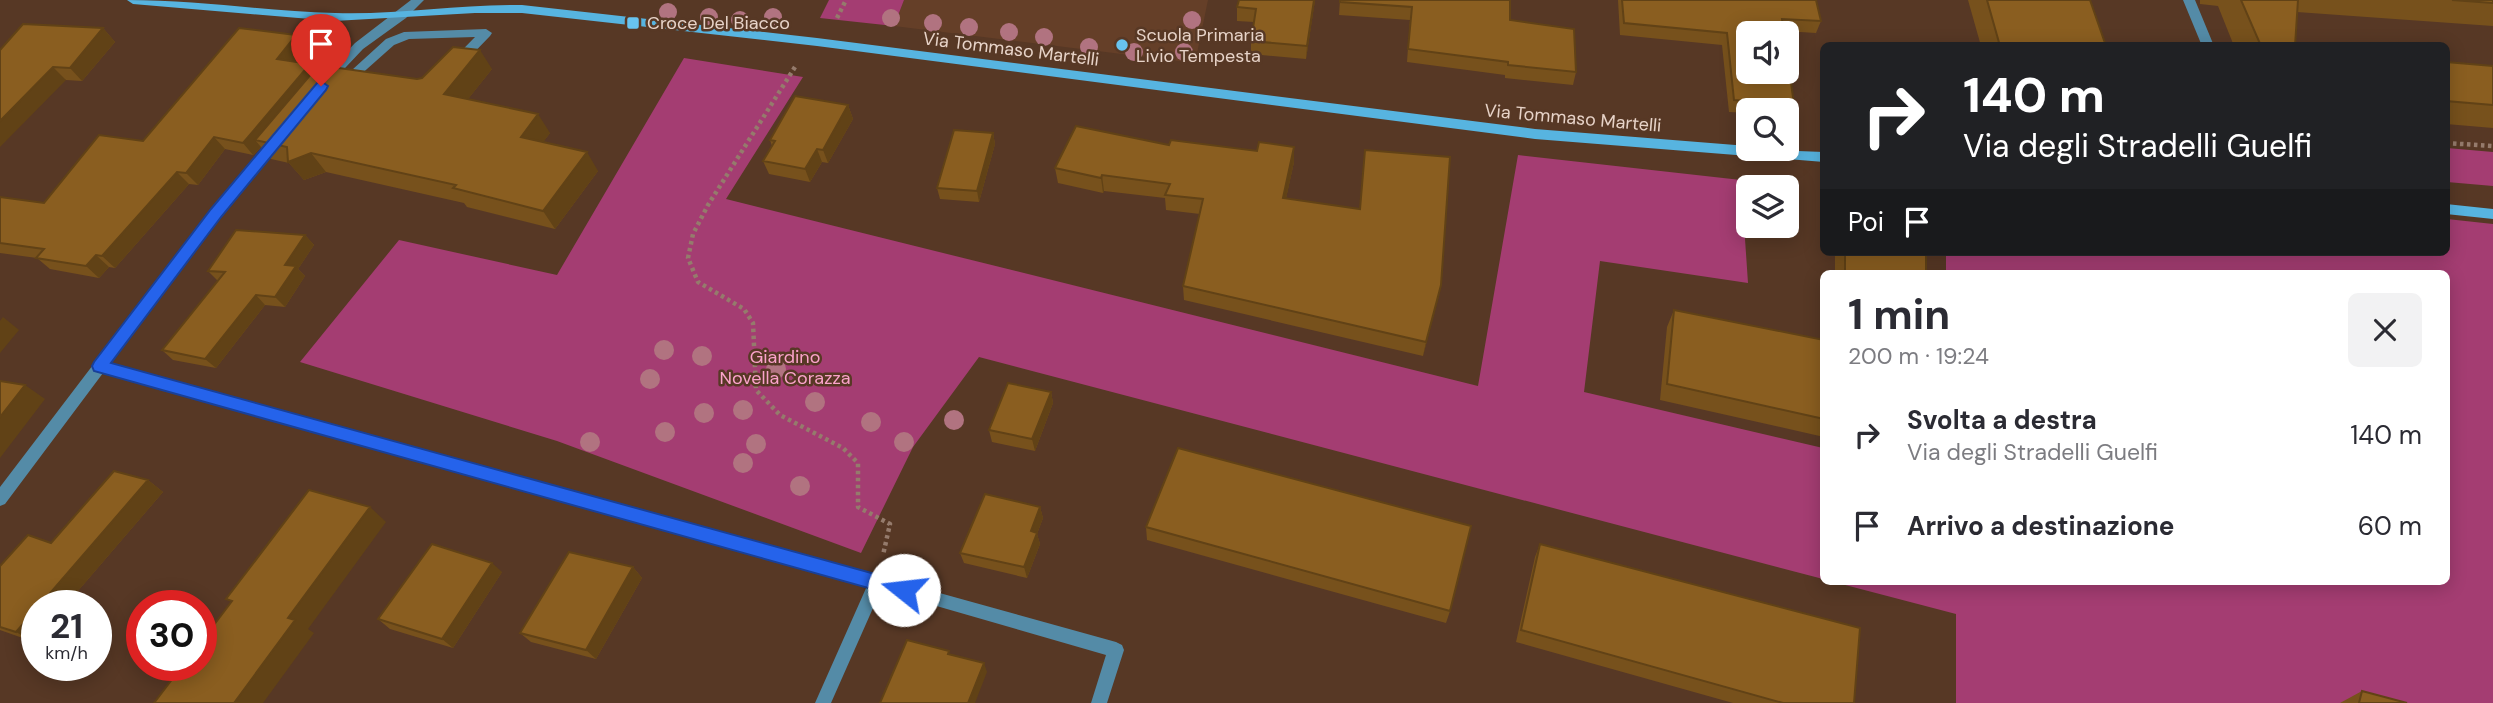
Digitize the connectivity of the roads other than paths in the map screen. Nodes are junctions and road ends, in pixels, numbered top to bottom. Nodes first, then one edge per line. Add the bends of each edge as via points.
1 (133, 0) edge
2 (418, 0) edge
3 (2189, 0) edge
4 (402, 15) junction
5 (486, 33) joint
6 (2206, 42) edge
7 (313, 97) edge
8 (286, 129) edge
9 (1820, 157) edge
10 (2450, 209) edge
11 (2493, 214) edge
12 (100, 366) junction
13 (0, 499) edge
14 (877, 582) junction
15 (823, 703) edge
16 (1099, 703) edge

1 - 4 main road, Via Tommaso Martelli via 334,17
2 - 4 street
3 - 6 street
4 - 7 street via 359,46
4 - 9 main road, Via Tommaso Martelli via 522,9 1535,134
5 - 5 street via 408,34 390,42 346,80 429,92
8 - 12 street
10 - 11 main road
12 - 13 street
12 - 14 street
14 - 15 street
14 - 16 street via 1116,650

